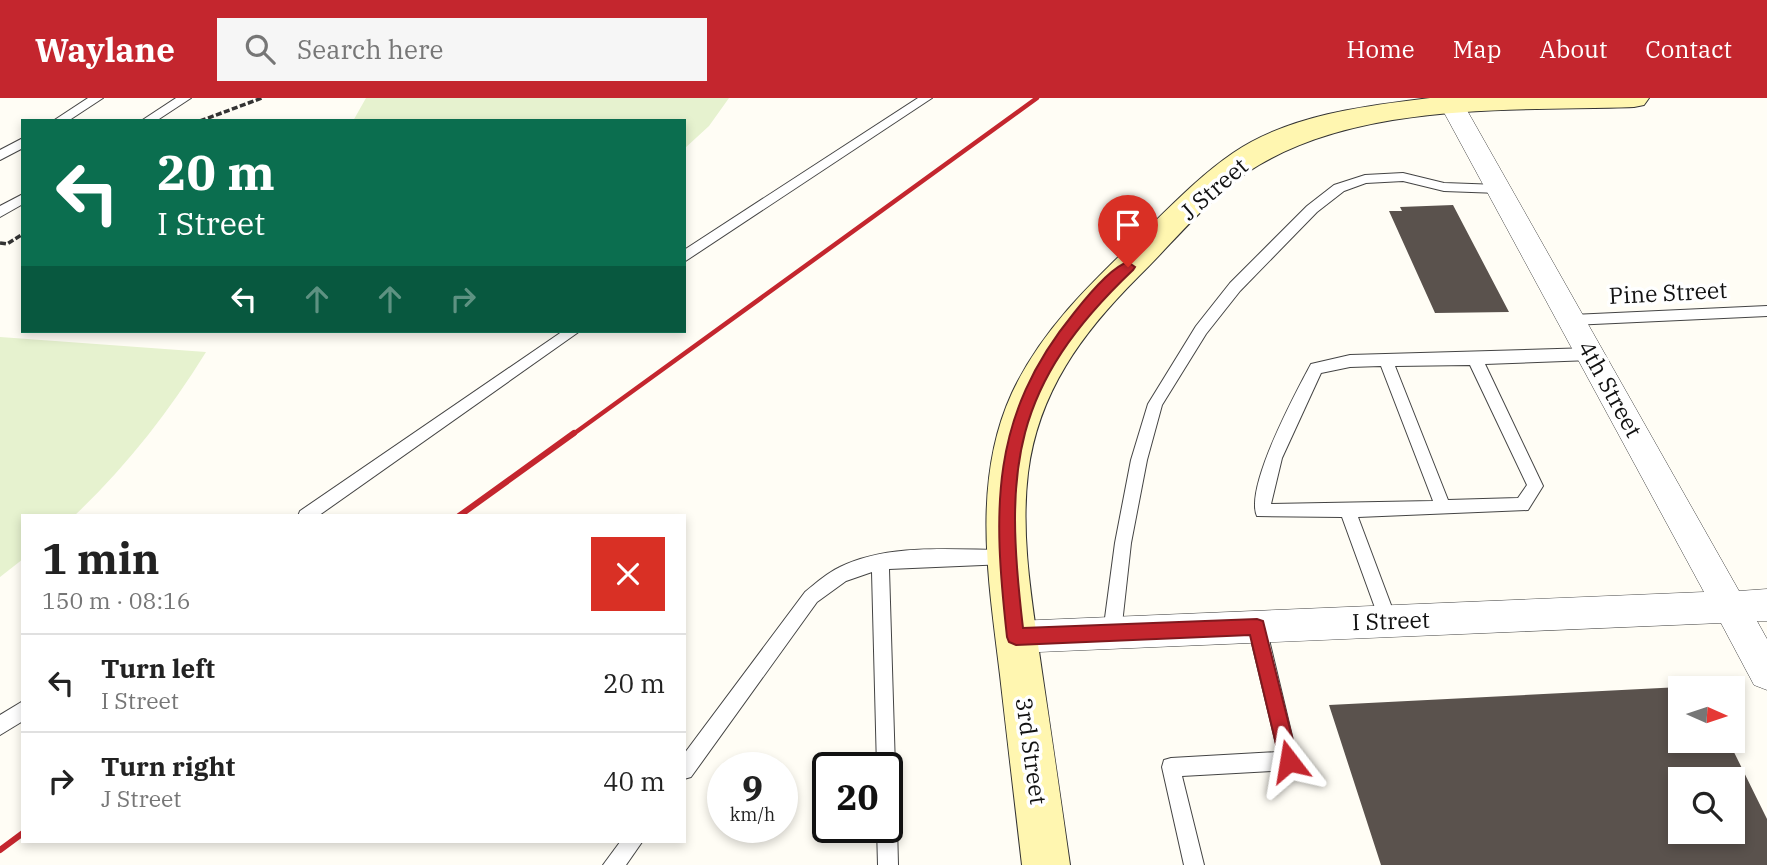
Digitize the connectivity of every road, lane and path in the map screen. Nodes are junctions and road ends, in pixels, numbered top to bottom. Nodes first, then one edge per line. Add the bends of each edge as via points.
1 (97, 98) edge
2 (185, 98) edge
3 (262, 98) edge
4 (926, 98) edge
5 (1633, 98) edge
6 (1461, 103) edge
7 (62, 119) edge
8 (151, 119) edge
9 (205, 119) edge
10 (21, 143) edge
11 (0, 156) edge
12 (1499, 190) junction
13 (21, 199) edge
14 (0, 212) edge
15 (21, 235) edge
16 (0, 243) edge
17 (686, 256) edge
18 (1767, 311) edge
19 (1572, 320) junction
20 (570, 333) edge
21 (1591, 354) junction
22 (1475, 359) junction
23 (1386, 361) junction
24 (1443, 507) junction
25 (1348, 510) junction
26 (309, 514) edge
27 (1006, 556) junction
28 (880, 562) junction
29 (1767, 605) edge
30 (1731, 607) junction
31 (1388, 621) junction
32 (1257, 627) junction
33 (1112, 633) junction
34 (1016, 637) junction
35 (1767, 673) edge
36 (21, 711) edge
37 (0, 726) edge
38 (886, 752) edge
39 (686, 767) edge
40 (631, 843) edge
41 (887, 843) edge
42 (613, 865) edge
43 (888, 865) edge
44 (1046, 865) edge
45 (1194, 865) edge

1 - 7 lane
2 - 8 lane
3 - 9 path
4 - 17 lane
5 - 6 main road, J Street
6 - 12 street, 4th Street
6 - 27 main road, J Street via 1320,125 1281,140 1220,180 1091,302 1057,346 1024,408 1011,461
10 - 11 lane
12 - 19 street, 4th Street
12 - 33 lane via 1444,187 1403,177 1365,179 1339,188 1235,287 1200,330 1155,404 1132,495
13 - 14 lane
15 - 16 path
18 - 19 lane, Pine Street
19 - 21 street, 4th Street
20 - 26 lane
21 - 22 lane
21 - 30 street, 4th Street
22 - 23 lane
22 - 24 lane via 1535,486 1522,505
23 - 24 lane
23 - 25 lane via 1350,361 1316,368 1267,475 1263,511
24 - 25 lane
25 - 31 lane
27 - 28 lane
27 - 34 main road, J Street
28 - 38 lane
28 - 39 lane via 851,570 811,597
29 - 30 street, I Street
30 - 31 street, I Street
30 - 35 street, 4th Street
31 - 32 street, I Street
32 - 33 street, I Street
32 - 45 lane via 1289,761 1171,767
33 - 34 street, I Street
34 - 44 main road, 3rd Street
36 - 37 lane
40 - 42 lane
41 - 43 lane

